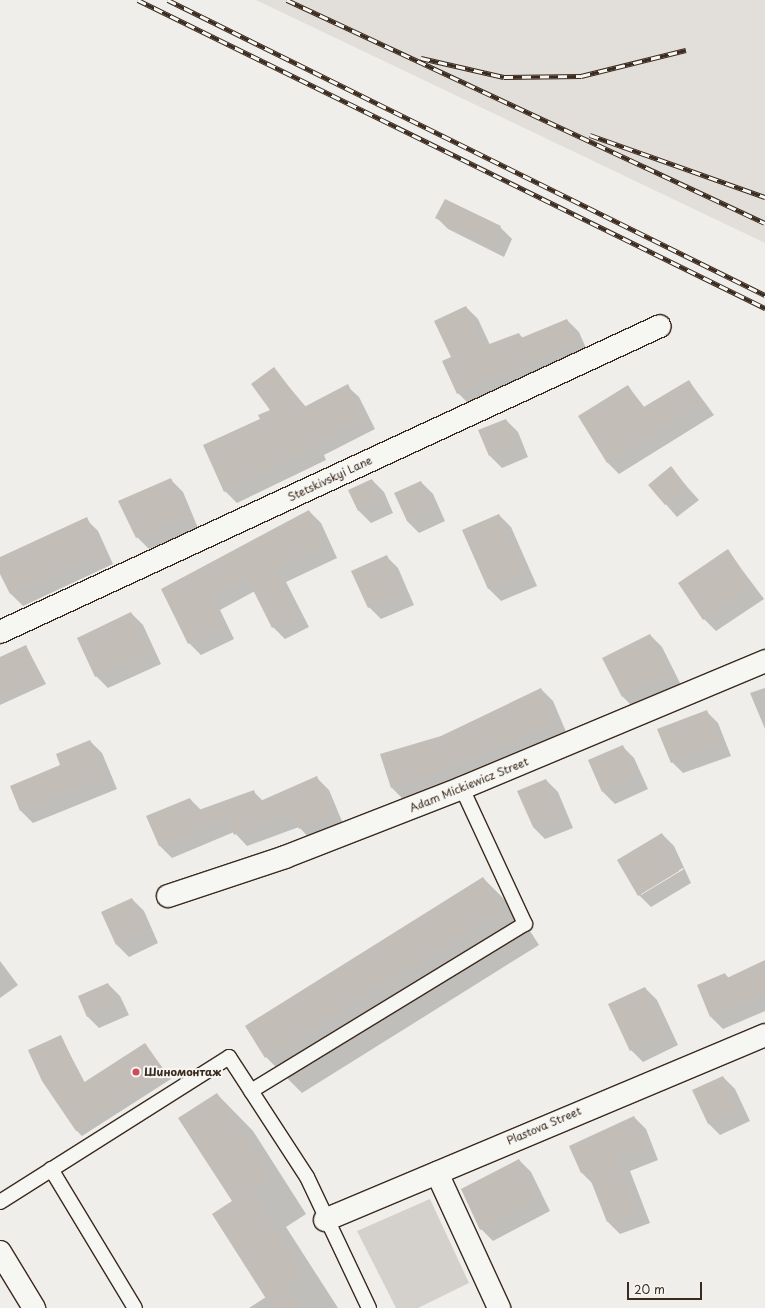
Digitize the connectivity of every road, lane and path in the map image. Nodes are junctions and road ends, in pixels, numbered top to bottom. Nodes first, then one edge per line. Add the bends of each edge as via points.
1 (660, 326) dead end
2 (0, 632) edge
3 (765, 661) edge
4 (462, 788) junction
5 (168, 896) dead end
6 (765, 1035) edge
7 (251, 1091) junction
8 (50, 1169) junction
9 (437, 1173) junction
10 (0, 1202) edge
11 (324, 1220) junction
12 (0, 1252) edge
13 (34, 1308) edge
14 (135, 1308) edge
15 (369, 1308) edge
16 (499, 1308) edge

1 - 2 street, Stetskivskyi Lane
3 - 4 street, Adam Mickiewicz Street
4 - 5 street, Adam Mickiewicz Street via 285,857
4 - 7 lane via 525,924
6 - 9 street, Plastova Street
7 - 8 lane via 229,1057
7 - 11 lane via 308,1177
8 - 10 lane
8 - 14 lane
9 - 11 street, Plastova Street
9 - 16 street
11 - 15 lane
12 - 13 street

